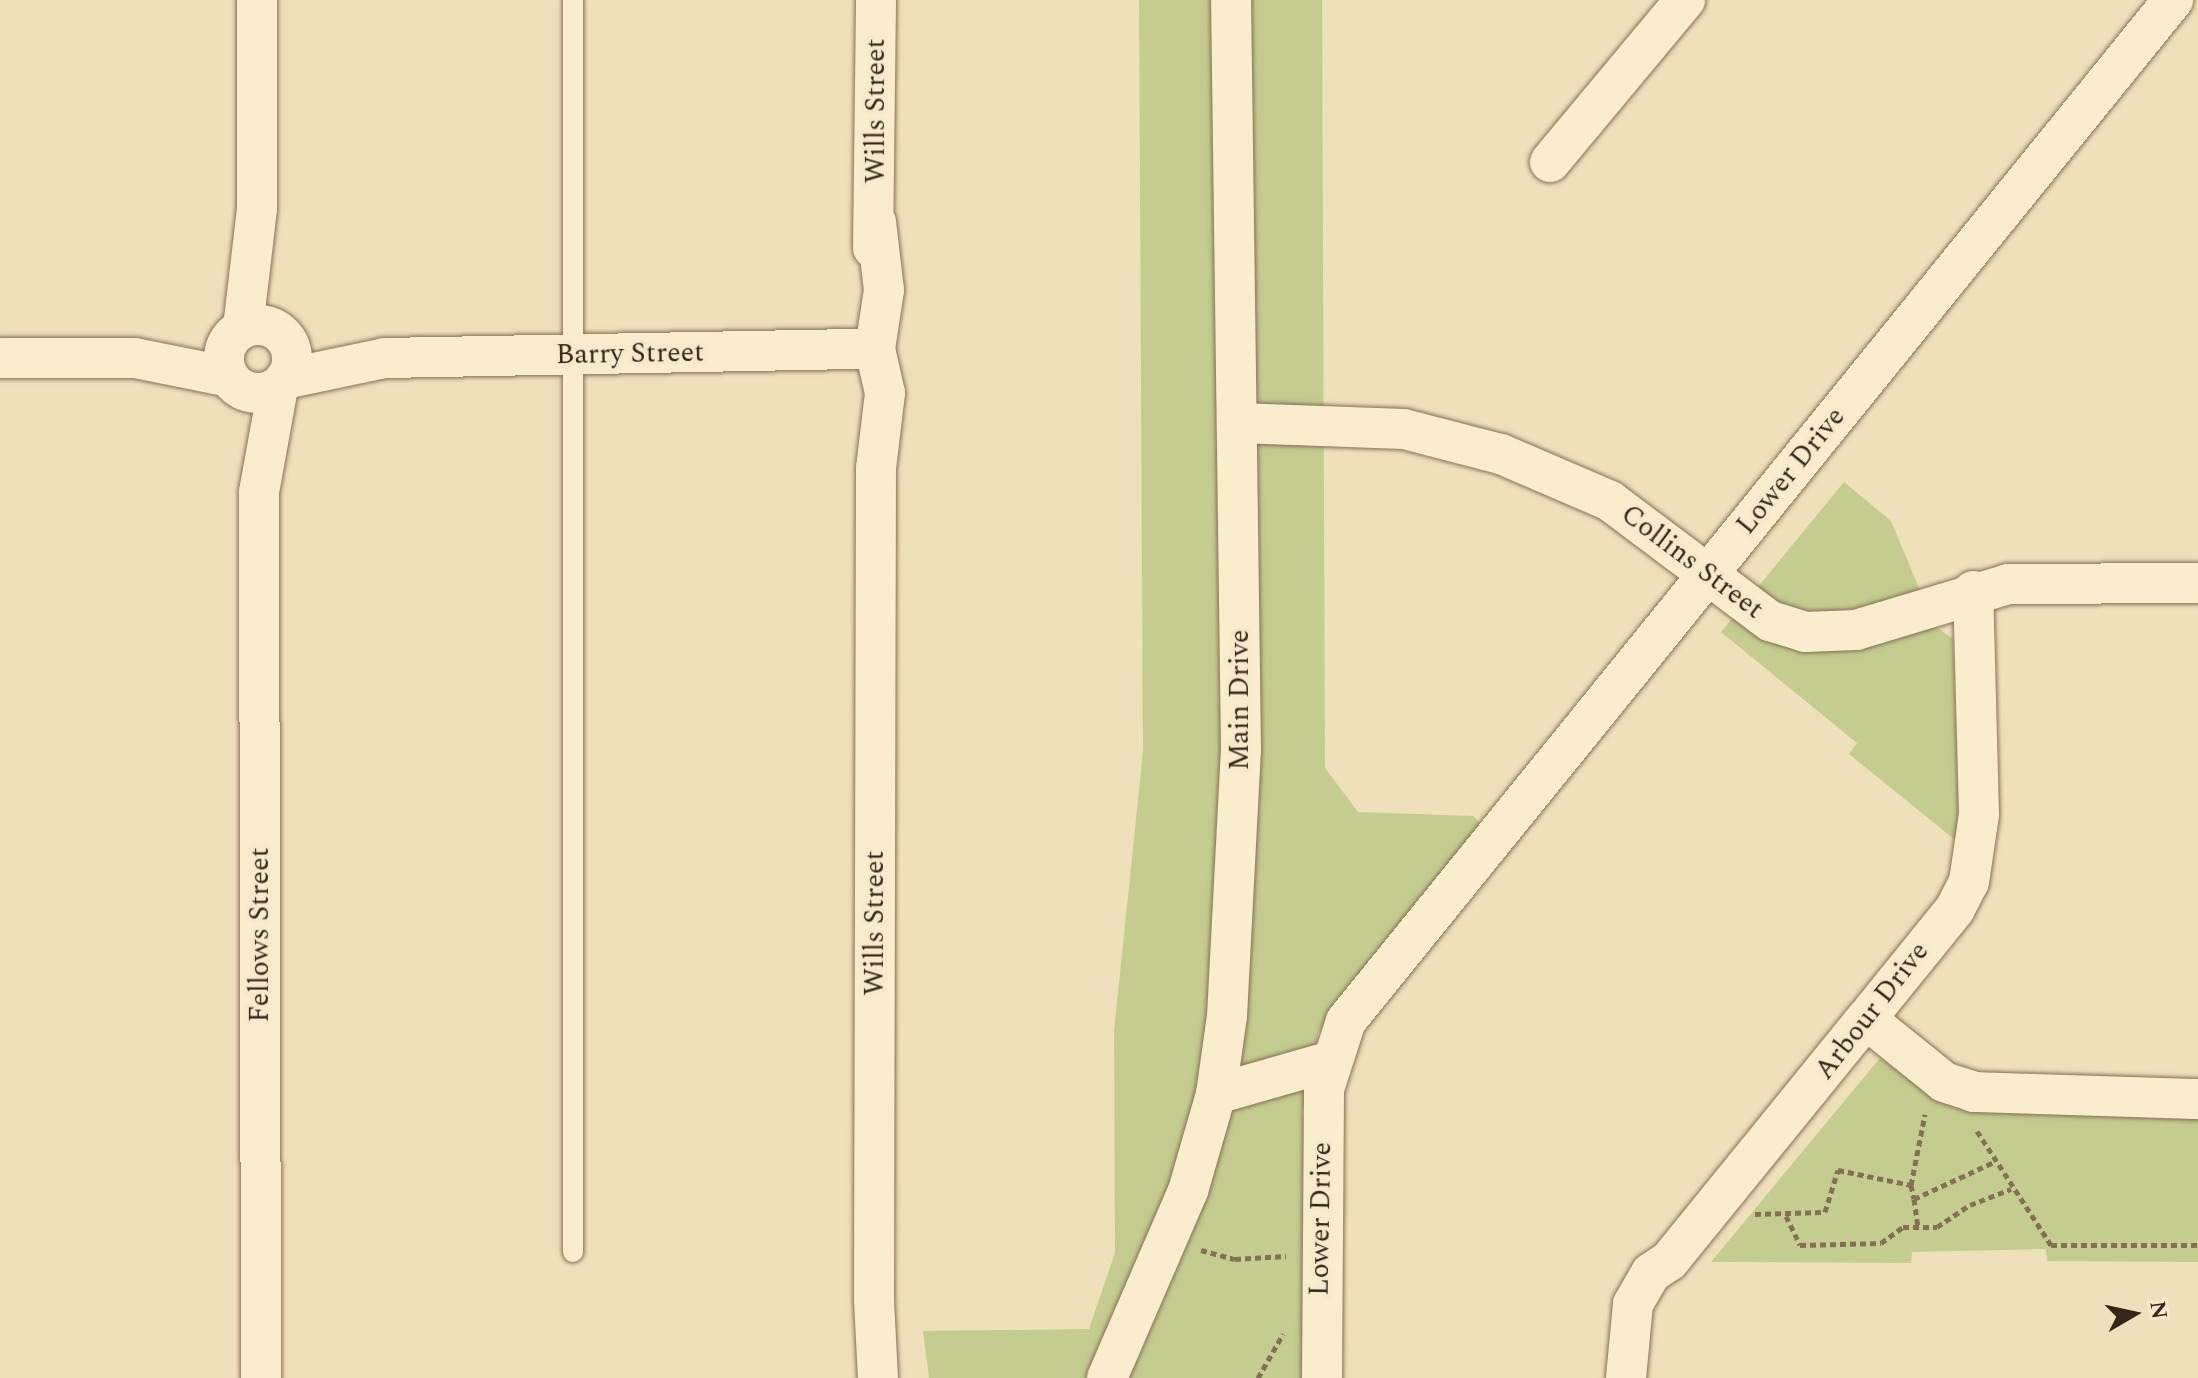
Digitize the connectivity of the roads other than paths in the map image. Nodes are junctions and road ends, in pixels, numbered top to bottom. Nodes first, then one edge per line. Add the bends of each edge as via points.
1 (257, 0) edge
2 (573, 0) edge
3 (876, 0) edge
4 (1231, 0) edge
5 (1685, 0) edge
6 (2173, 0) edge
7 (1550, 162) dead end
8 (864, 349) junction
9 (250, 350) junction
10 (574, 356) junction
11 (0, 358) edge
12 (385, 358) junction
13 (282, 383) junction
14 (1238, 423) junction
15 (259, 492) junction
16 (1706, 576) junction
17 (2198, 583) edge
18 (1973, 591) junction
19 (1866, 1019) junction
20 (1331, 1061) junction
21 (1216, 1094) junction
22 (2198, 1099) edge
23 (573, 1252) dead end
24 (261, 1378) edge
25 (878, 1378) edge
26 (1107, 1378) edge
27 (1322, 1378) edge
28 (1626, 1378) edge

1 - 9 street, Fellows Street via 257,208
2 - 10 lane
3 - 8 street, Wills Street via 876,222 884,290
4 - 14 street, Main Drive
5 - 7 street
6 - 16 street, Lower Drive
8 - 10 street, Barry Street
8 - 25 street, Wills Street via 885,393 876,468
9 - 11 street, Barry Street via 135,358
9 - 12 street, Barry Street
9 - 13 street, Fellows Street via 292,359
9 - 15 street, Fellows Street
10 - 12 street, Barry Street
10 - 23 lane
12 - 13 street, Barry Street
13 - 15 street, Fellows Street
14 - 16 street, Collins Street via 1404,429 1501,454 1610,501
14 - 21 street, Main Drive via 1239,853
15 - 24 street, Fellows Street
16 - 18 street, Collins Street via 1770,621 1805,632 1856,630
16 - 20 street, Lower Drive via 1362,999 1346,1021
17 - 18 street, Collins Street via 2036,581
18 - 19 street, Arbour Drive via 1977,853 1955,909
19 - 22 street via 1944,1082 1974,1092
19 - 28 street, Arbour Drive via 1642,1288 1629,1321
20 - 21 street
20 - 27 street, Lower Drive via 1322,1123
21 - 26 street, Main Drive via 1168,1241

